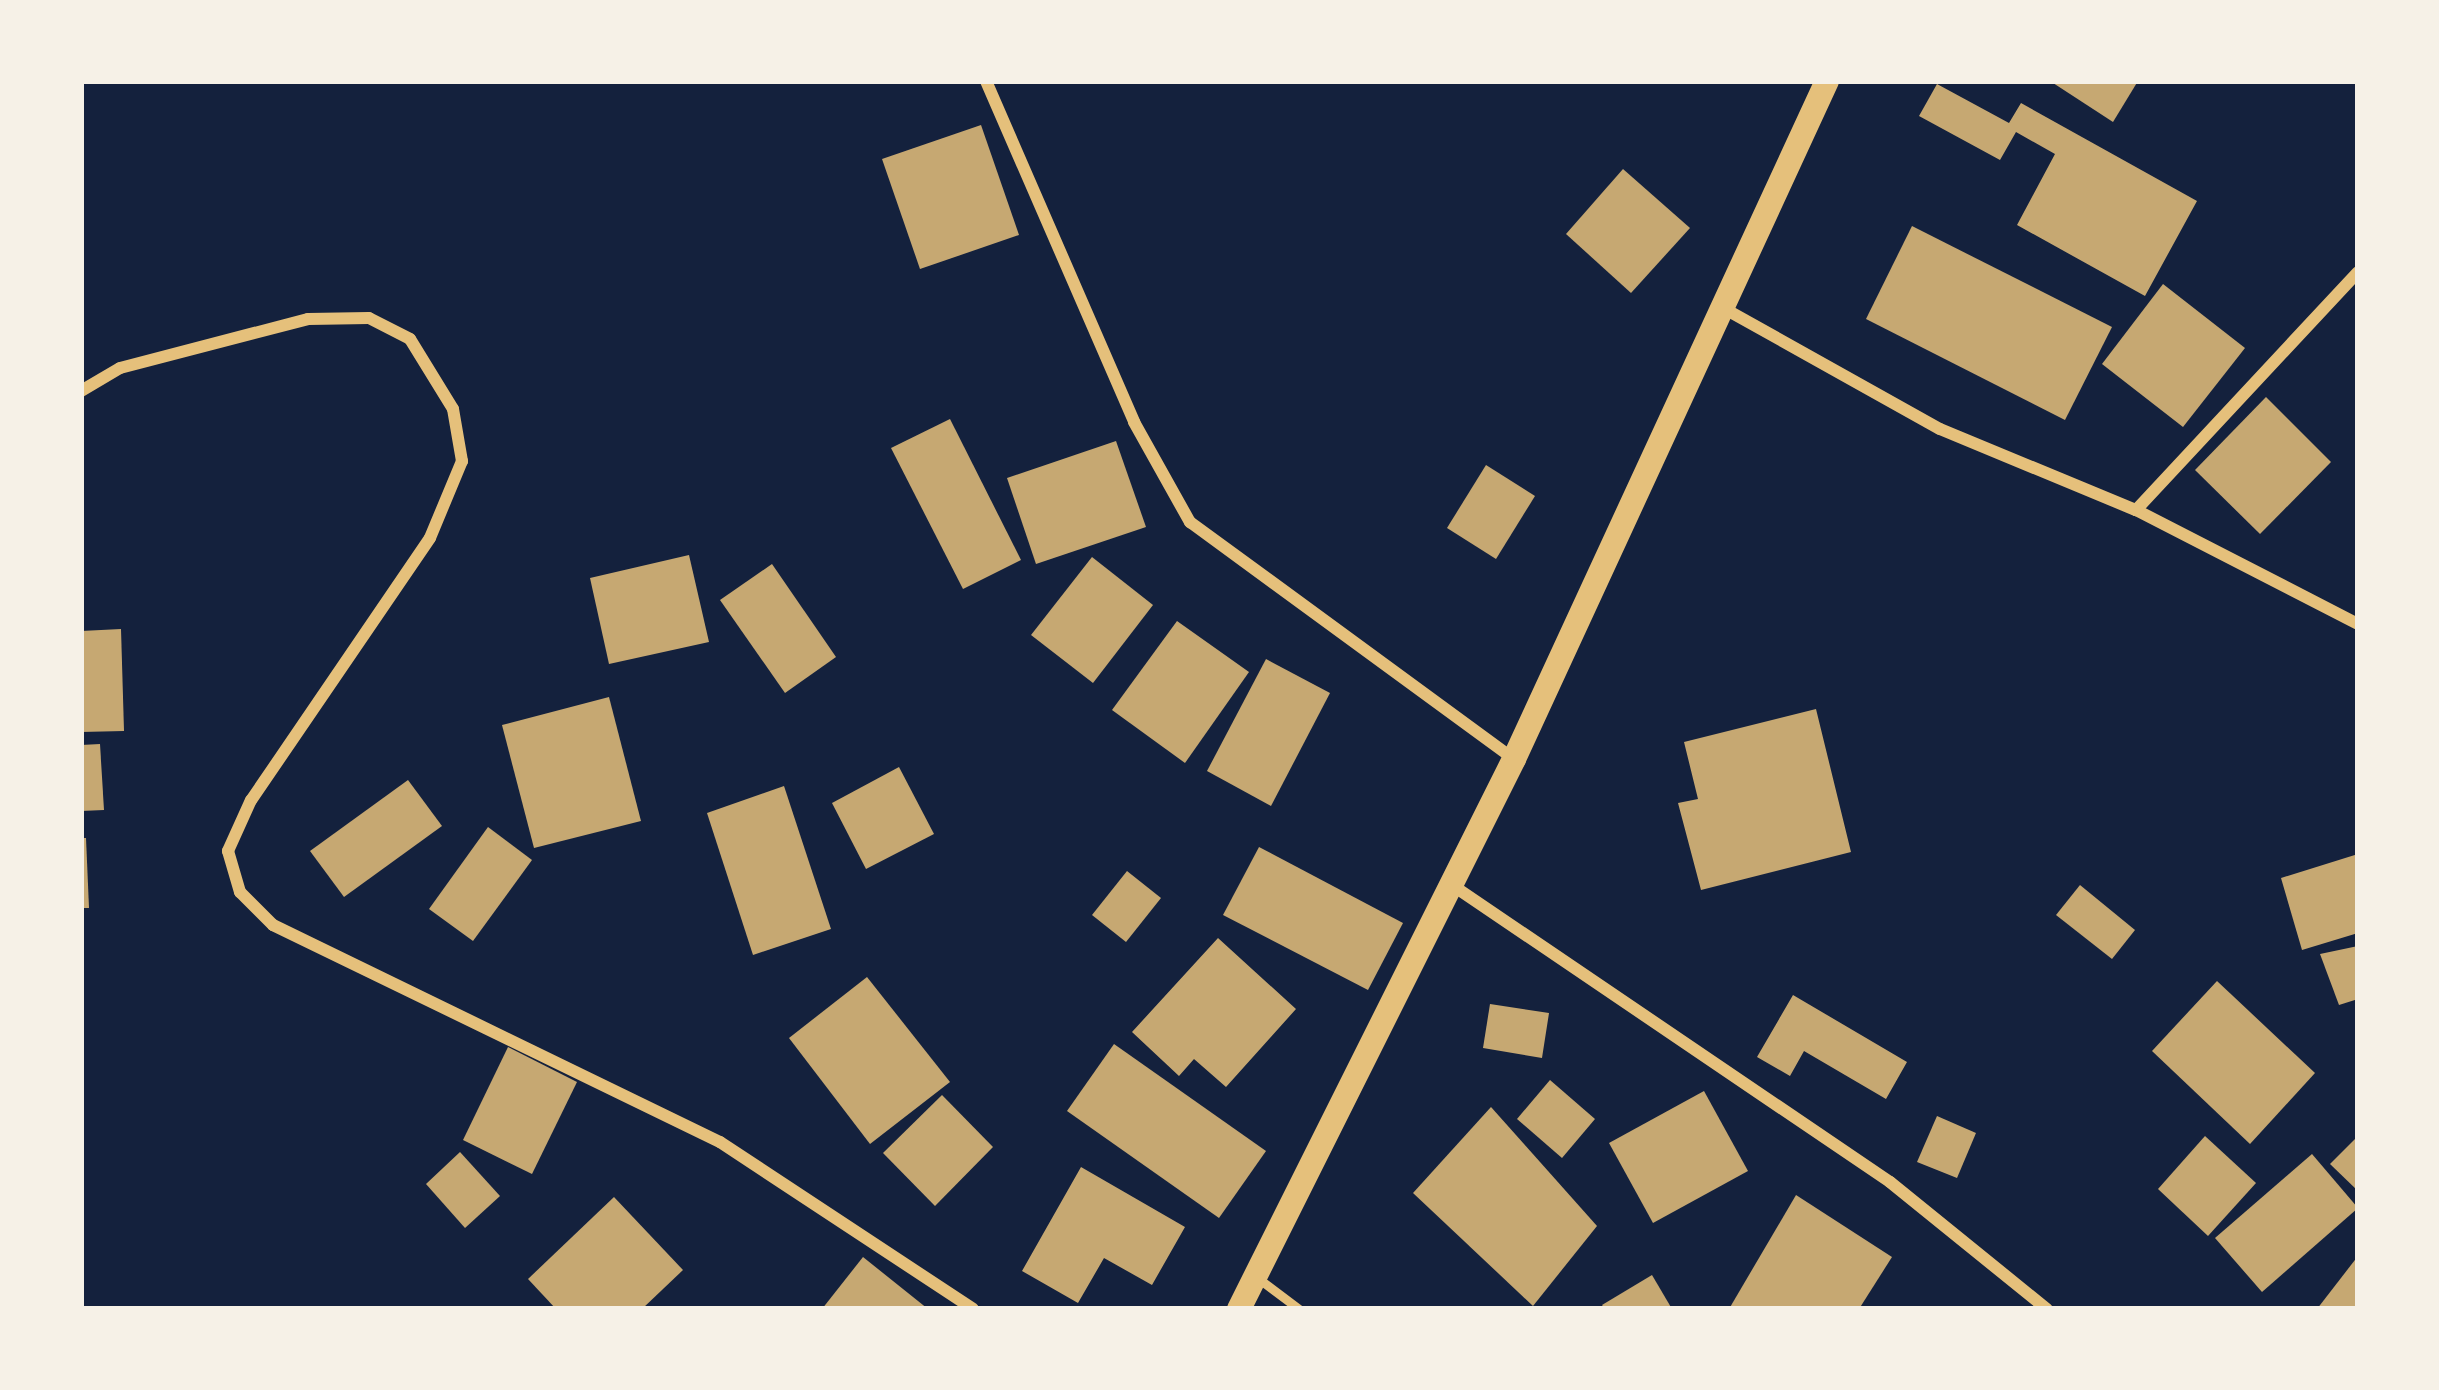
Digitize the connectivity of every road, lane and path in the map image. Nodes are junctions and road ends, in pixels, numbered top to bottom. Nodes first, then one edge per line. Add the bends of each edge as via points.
1 (986, 81) edge
2 (1826, 81) edge
3 (2358, 272) edge
4 (1725, 310) junction
5 (81, 391) edge
6 (2136, 510) junction
7 (2358, 624) edge
8 (1514, 759) junction
9 (1449, 883) junction
10 (1255, 1276) junction
11 (973, 1309) edge
12 (1239, 1309) edge
13 (1299, 1309) edge
14 (2047, 1309) edge

1 - 8 street via 1134,422 1190,522
2 - 4 main road
3 - 6 street
4 - 6 street via 1940,429
4 - 8 main road
5 - 11 street via 120,368 308,319 369,318 410,339 454,409 462,461 430,538 251,800 228,850 240,892 272,925 720,1142
6 - 7 street
8 - 9 main road
9 - 10 main road
9 - 14 street via 1890,1182
10 - 12 main road
10 - 13 lane

